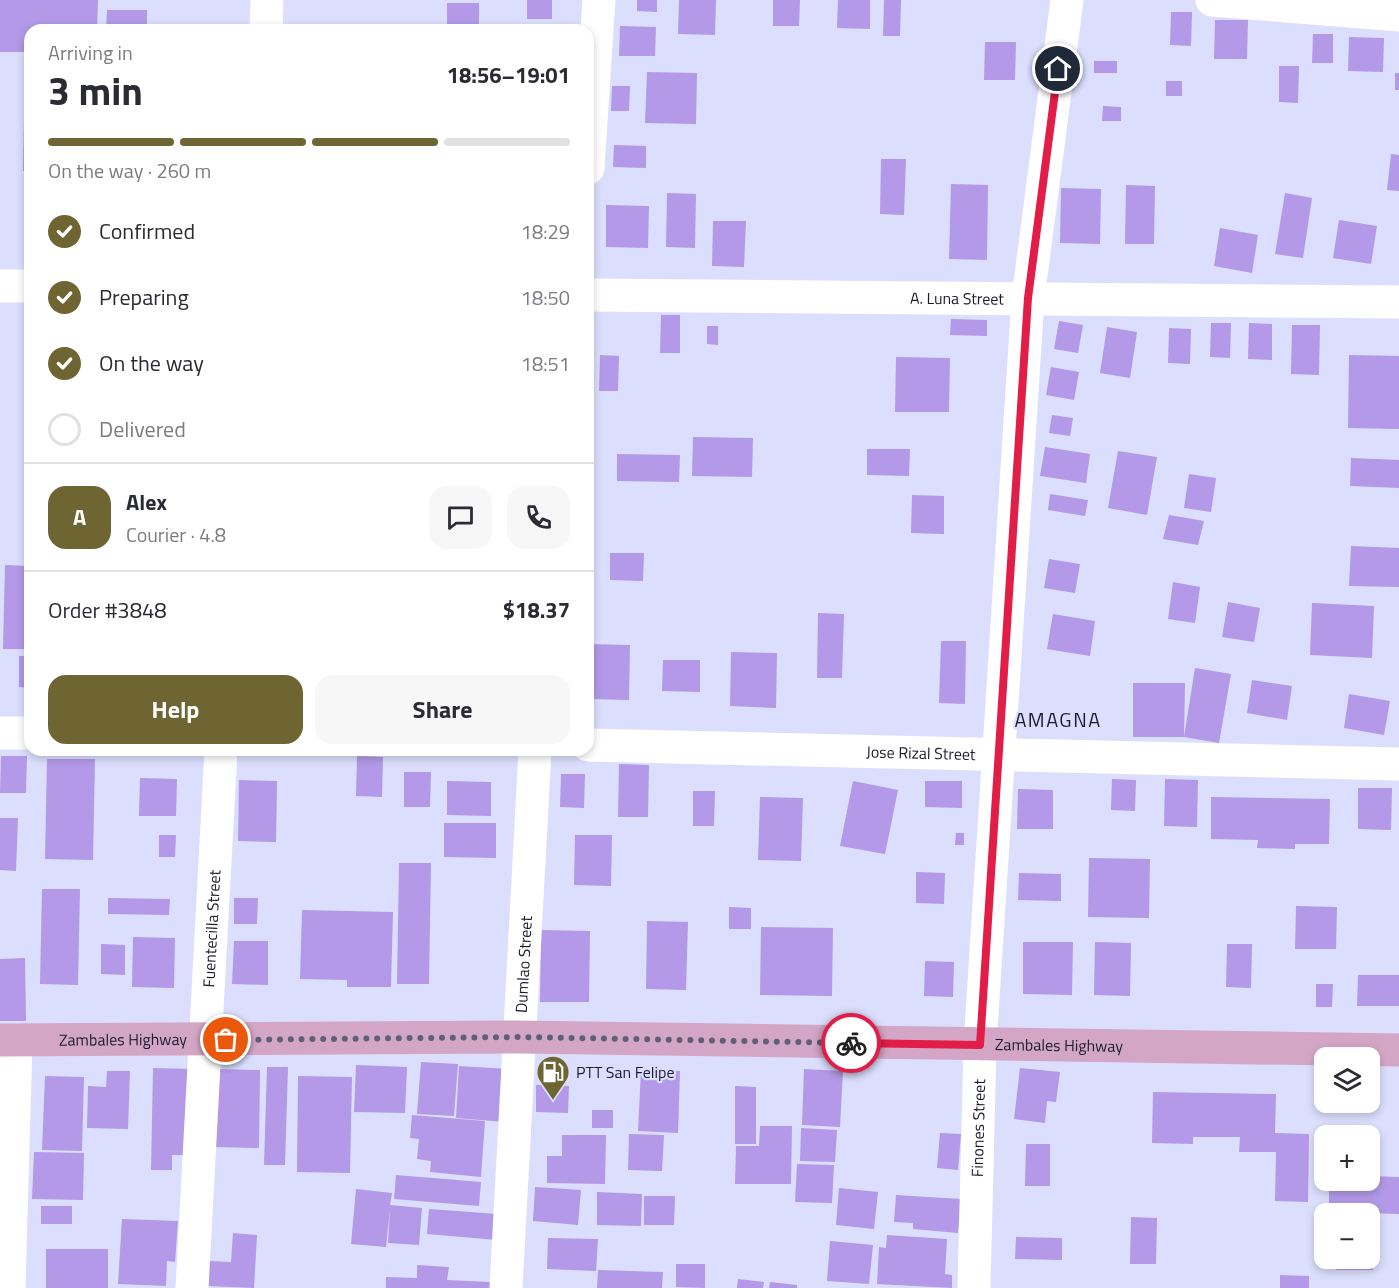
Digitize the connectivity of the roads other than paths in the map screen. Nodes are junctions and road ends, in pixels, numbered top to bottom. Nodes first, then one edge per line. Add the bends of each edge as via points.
1 (267, 0) edge
2 (600, 0) edge
3 (1067, 0) edge
4 (1212, 0) edge
5 (1399, 15) edge
6 (266, 24) edge
7 (594, 84) edge
8 (0, 286) edge
9 (24, 286) edge
10 (594, 295) edge
11 (1028, 298) junction
12 (1399, 302) edge
13 (0, 733) edge
14 (24, 733) edge
15 (594, 745) edge
16 (998, 754) junction
17 (221, 756) edge
18 (536, 756) edge
19 (1399, 764) edge
20 (519, 1037) junction
21 (8, 1040) edge
22 (203, 1041) junction
23 (980, 1045) junction
24 (1399, 1050) edge
25 (9, 1288) edge
26 (192, 1288) edge
27 (506, 1288) edge
28 (974, 1288) edge

1 - 6 street
2 - 7 street
3 - 11 street, Finones Street
4 - 5 street
8 - 9 street
10 - 11 street, A. Luna Street
11 - 12 street, A. Luna Street
11 - 16 street, Finones Street
13 - 14 street
15 - 16 street, Jose Rizal Street
16 - 19 street, Jose Rizal Street
16 - 23 street, Finones Street
17 - 22 street, Fuentecilla Street
18 - 20 street, Dumlao Street
20 - 22 main road, Zambales Highway
20 - 23 main road, Zambales Highway
20 - 27 street, Dumlao Street
21 - 22 main road, Zambales Highway
21 - 25 street
22 - 26 street, Fuentecilla Street
23 - 24 main road, Zambales Highway
23 - 28 street, Finones Street

